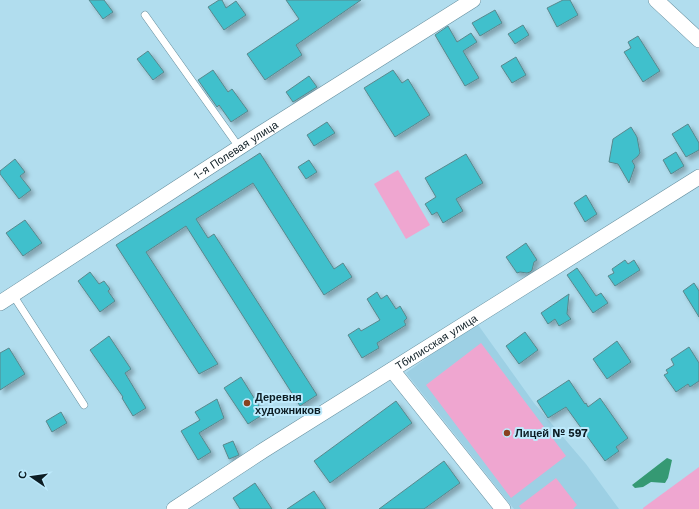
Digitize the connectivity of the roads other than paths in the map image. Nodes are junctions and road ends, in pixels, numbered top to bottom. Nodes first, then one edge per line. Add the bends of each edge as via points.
1 (473, 0) edge
2 (656, 0) edge
3 (145, 15) dead end
4 (699, 40) edge
5 (239, 147) junction
6 (699, 177) edge
7 (13, 295) junction
8 (0, 303) edge
9 (392, 370) junction
10 (84, 404) dead end
11 (174, 509) edge
12 (503, 509) edge

1 - 5 street, 1-я Полевая улица
2 - 4 street
3 - 5 lane
5 - 7 street, 1-я Полевая улица
6 - 9 street, Тбилисская улица
7 - 8 street, 1-я Полевая улица
7 - 10 lane
9 - 11 street, Тбилисская улица
9 - 12 street

